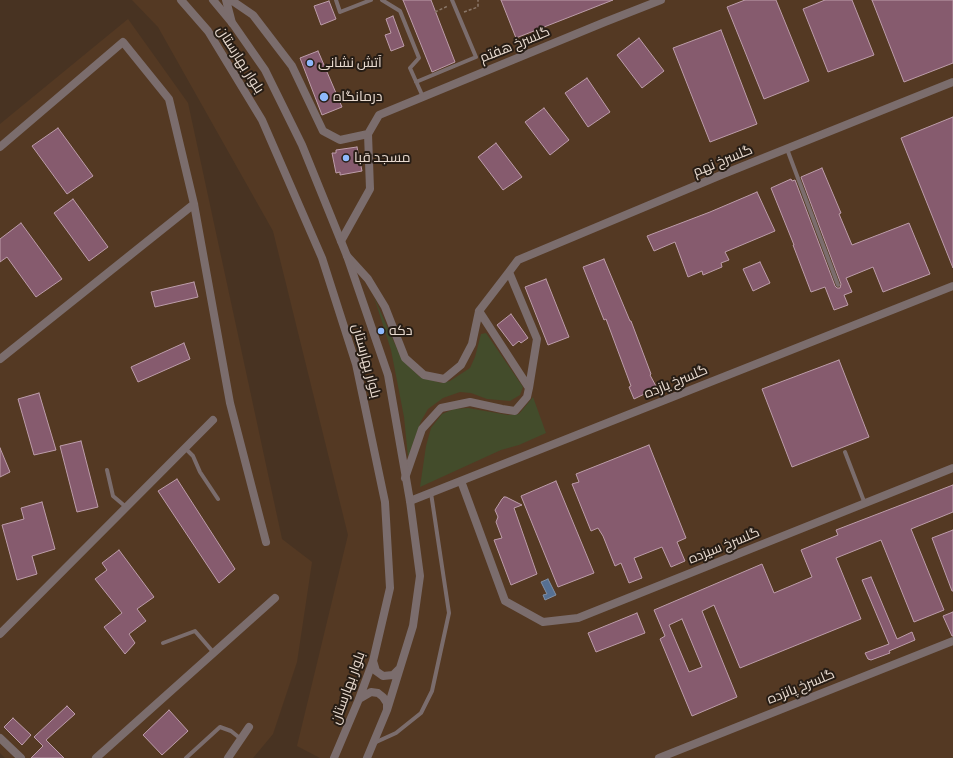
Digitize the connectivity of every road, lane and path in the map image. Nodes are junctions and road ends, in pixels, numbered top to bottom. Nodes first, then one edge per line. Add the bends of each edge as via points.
1 (181, 0) edge
2 (213, 0) edge
3 (226, 0) edge
4 (232, 0) edge
5 (336, 0) edge
6 (371, 0) edge
7 (382, 0) edge
8 (478, 0) edge
9 (661, 0) edge
10 (453, 2) edge
11 (435, 12) dead end
12 (458, 14) junction
13 (233, 24) junction
14 (416, 82) junction
15 (953, 82) edge
16 (422, 97) junction
17 (368, 134) junction
18 (0, 147) edge
19 (787, 149) junction
20 (194, 204) junction
21 (341, 241) junction
22 (347, 256) junction
23 (509, 272) junction
24 (838, 285) dead end
25 (953, 286) edge
26 (479, 311) junction
27 (0, 359) edge
28 (529, 388) junction
29 (212, 420) dead end
30 (185, 448) junction
31 (845, 452) dead end
32 (953, 468) edge
33 (107, 470) dead end
34 (405, 479) junction
35 (460, 481) junction
36 (431, 493) junction
37 (218, 499) dead end
38 (410, 501) junction
39 (865, 504) junction
40 (126, 507) junction
41 (266, 542) dead end
42 (275, 598) dead end
43 (0, 634) edge
44 (953, 641) edge
45 (163, 643) dead end
46 (214, 652) junction
47 (373, 661) junction
48 (401, 667) junction
49 (359, 699) junction
50 (387, 710) junction
51 (249, 727) dead end
52 (0, 738) edge
53 (241, 739) junction
54 (373, 743) junction
55 (21, 758) edge
56 (96, 758) edge
57 (186, 758) edge
58 (228, 758) edge
59 (334, 758) edge
60 (367, 758) edge
61 (659, 758) edge

1 - 47 street, بلوار بهارستان via 208,31 262,120 322,258 356,364 385,502 390,588
2 - 13 street, بلوار بهارستان
3 - 13 street
4 - 17 street via 252,15 292,66 323,131 340,140
5 - 6 lane via 340,12
7 - 14 lane via 400,11 417,51 419,58 410,68
8 - 12 path via 478,7
9 - 16 street, گلسرخ هفتم
10 - 11 path
10 - 12 lane
12 - 14 lane via 476,57
13 - 21 street, بلوار بهارستان via 265,70 282,104 302,145
14 - 16 lane
15 - 19 street, گلسرخ نهم
16 - 17 street, گلسرخ هفتم via 378,115
17 - 21 street via 370,189
18 - 20 street via 123,42 169,99
19 - 23 street, گلسرخ نهم via 518,260
19 - 24 lane
20 - 27 street
20 - 41 street via 230,403
21 - 22 street, بلوار بهارستان
22 - 26 street via 368,279 385,307 405,358 424,375 444,379 461,365 472,344
22 - 34 street, بلوار بهارستان via 388,375
23 - 26 street, گلسرخ نهم
23 - 28 street via 537,340
25 - 35 street, گلسرخ یازده
26 - 28 street
28 - 34 street via 527,397 515,411 470,402 441,408 422,429
29 - 30 street
30 - 37 lane via 193,456
30 - 40 street
31 - 39 lane
32 - 39 street, گلسرخ سیزده
33 - 40 lane via 113,496
34 - 38 street, بلوار بهارستان
35 - 36 street, گلسرخ یازده
35 - 39 street, گلسرخ سیزده via 505,601 543,622 578,618
36 - 38 street, گلسرخ یازده
36 - 54 lane via 448,613 432,691 421,712 396,733
38 - 48 street, بلوار بهارستان via 420,576 413,626
40 - 43 street
42 - 46 street
44 - 61 street, گلسرخ پانزده
45 - 46 lane via 195,631
46 - 56 street
47 - 48 street via 376,671 383,676 393,675
47 - 49 street, بلوار بهارستان
48 - 50 street, بلوار بهارستان
49 - 50 street via 371,692 378,693 387,703
49 - 59 street, بلوار بهارستان
50 - 54 street, بلوار بهارستان
51 - 53 street
52 - 55 street
53 - 57 lane via 231,731 220,728
53 - 58 street
54 - 60 street, بلوار بهارستان

